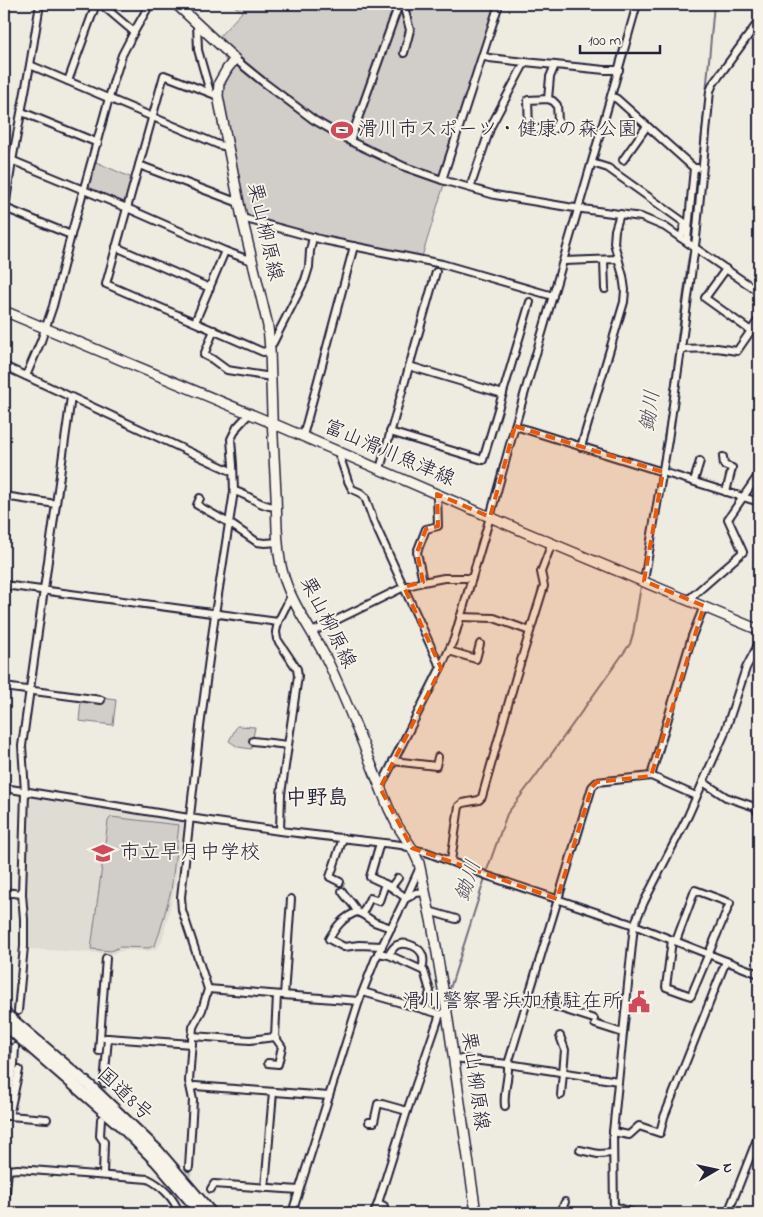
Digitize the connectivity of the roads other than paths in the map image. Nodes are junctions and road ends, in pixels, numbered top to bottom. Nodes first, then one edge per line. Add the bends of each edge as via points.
1 (38, 4) edge
2 (96, 4) edge
3 (101, 4) edge
4 (150, 4) edge
5 (176, 4) edge
6 (398, 4) edge
7 (403, 4) edge
8 (498, 4) edge
9 (637, 4) edge
10 (759, 21) edge
11 (197, 24) junction
12 (134, 32) junction
13 (404, 53) dead end
14 (482, 56) junction
15 (236, 59) junction
16 (525, 62) junction
17 (30, 65) junction
18 (555, 65) junction
19 (619, 70) junction
20 (68, 81) junction
21 (214, 94) junction
22 (611, 96) junction
23 (548, 99) junction
24 (109, 100) junction
25 (22, 112) junction
26 (152, 117) junction
27 (647, 126) junction
28 (350, 142) junction
29 (98, 143) junction
30 (228, 147) junction
31 (4, 157) edge
32 (623, 160) dead end
33 (12, 161) junction
34 (592, 164) junction
35 (139, 165) junction
36 (698, 169) junction
37 (442, 180) junction
38 (470, 188) junction
39 (84, 190) junction
40 (239, 203) junction
41 (127, 208) junction
42 (579, 209) junction
43 (620, 214) junction
44 (242, 218) junction
45 (71, 236) junction
46 (313, 237) junction
47 (684, 239) junction
48 (354, 246) junction
49 (694, 246) junction
50 (116, 247) junction
51 (224, 251) junction
52 (618, 259) junction
53 (604, 260) junction
54 (252, 261) junction
55 (564, 261) junction
56 (726, 269) junction
57 (436, 272) dead end
58 (210, 288) junction
59 (605, 289) dead end
60 (759, 292) edge
61 (554, 296) junction
62 (530, 302) dead end
63 (4, 311) edge
64 (759, 319) edge
65 (195, 322) junction
66 (45, 328) junction
67 (214, 330) junction
68 (751, 331) junction
69 (270, 348) junction
70 (681, 349) junction
71 (4, 366) edge
72 (409, 366) junction
73 (26, 376) junction
74 (270, 376) junction
75 (503, 394) junction
76 (71, 397) junction
77 (249, 414) junction
78 (272, 423) junction
79 (515, 426) junction
80 (390, 432) junction
81 (302, 436) junction
82 (581, 446) junction
83 (338, 452) junction
84 (723, 457) dead end
85 (700, 461) dead end
86 (380, 469) junction
87 (660, 471) junction
88 (233, 472) junction
89 (759, 474) edge
90 (694, 481) junction
91 (234, 491) junction
92 (726, 492) junction
93 (438, 494) junction
94 (4, 496) edge
95 (742, 497) junction
96 (200, 498) dead end
97 (759, 502) edge
98 (56, 504) junction
99 (276, 506) junction
100 (490, 517) junction
101 (228, 523) junction
102 (278, 542) junction
103 (552, 543) junction
104 (472, 578) junction
105 (644, 581) junction
106 (423, 582) junction
107 (4, 585) edge
108 (404, 587) junction
109 (43, 591) junction
110 (291, 596) junction
111 (688, 600) junction
112 (704, 606) junction
113 (215, 614) junction
114 (460, 617) junction
115 (278, 622) junction
116 (759, 630) edge
117 (530, 631) junction
118 (312, 632) junction
119 (759, 643) edge
120 (480, 644) dead end
121 (449, 650) junction
122 (442, 665) junction
123 (4, 687) edge
124 (29, 691) junction
125 (101, 700) dead end
126 (253, 741) dead end
127 (288, 746) junction
128 (438, 757) dead end
129 (393, 761) junction
130 (651, 776) junction
131 (702, 782) junction
132 (4, 788) edge
133 (380, 788) junction
134 (25, 792) junction
135 (696, 796) junction
136 (759, 814) edge
137 (189, 818) junction
138 (280, 831) junction
139 (343, 838) junction
140 (380, 843) junction
141 (412, 848) junction
142 (451, 861) junction
143 (420, 866) junction
144 (398, 878) dead end
145 (340, 882) dead end
146 (388, 886) junction
147 (342, 891) dead end
148 (4, 892) edge
149 (425, 892) junction
150 (22, 894) junction
151 (406, 898) junction
152 (291, 899) dead end
153 (557, 899) junction
154 (429, 911) junction
155 (359, 913) junction
156 (456, 919) dead end
157 (634, 925) junction
158 (391, 928) junction
159 (674, 940) junction
160 (380, 950) junction
161 (389, 954) junction
162 (708, 954) junction
163 (106, 958) dead end
164 (726, 961) junction
165 (422, 970) junction
166 (759, 974) edge
167 (208, 990) junction
168 (363, 992) junction
169 (280, 995) junction
170 (528, 998) junction
171 (359, 1001) junction
172 (426, 1010) junction
173 (18, 1011) tunnel mouth
174 (4, 1013) edge
175 (443, 1014) junction
176 (4, 1024) edge
177 (623, 1033) junction
178 (192, 1036) junction
179 (275, 1036) junction
180 (560, 1036) dead end
181 (104, 1038) junction
182 (192, 1044) junction
183 (99, 1051) dead end
184 (453, 1058) junction
185 (268, 1062) dead end
186 (508, 1064) junction
187 (18, 1070) dead end
188 (562, 1072) junction
189 (4, 1078) edge
190 (618, 1081) junction
191 (104, 1084) tunnel mouth
192 (191, 1088) junction
193 (273, 1092) junction
194 (560, 1095) dead end
195 (329, 1096) junction
196 (505, 1106) dead end
197 (407, 1111) junction
198 (6, 1115) edge
199 (47, 1119) dead end
200 (101, 1119) tunnel mouth
201 (369, 1122) dead end
202 (613, 1132) junction
203 (759, 1135) edge
204 (580, 1150) dead end
205 (613, 1153) junction
206 (4, 1162) edge
207 (189, 1166) tunnel mouth
208 (8, 1170) junction
209 (102, 1175) junction
210 (265, 1188) junction
211 (211, 1189) dead end
212 (299, 1190) junction
213 (566, 1202) dead end
214 (378, 1203) junction
215 (614, 1210) edge
216 (183, 1212) edge
217 (4, 1213) edge
218 (201, 1213) edge
219 (211, 1213) edge
220 (292, 1213) edge
221 (374, 1213) edge
222 (385, 1213) edge
223 (476, 1213) edge
224 (560, 1213) edge
225 (633, 1213) edge
226 (728, 1213) edge

1 - 17 street
2 - 20 street
3 - 12 street
4 - 12 street
5 - 11 main road
6 - 28 street
7 - 13 street via 410,30
8 - 14 street
9 - 19 street
10 - 36 street via 710,91
11 - 15 main road
11 - 21 street via 198,50
12 - 24 street via 122,55
14 - 16 street
14 - 37 street
15 - 21 main road, 栗山柳原線
15 - 28 street via 314,120
16 - 18 street
16 - 38 street via 491,126
17 - 20 street
17 - 25 street
18 - 19 street
18 - 23 street
19 - 22 street
20 - 24 street
21 - 26 street via 164,75
21 - 30 main road, 栗山柳原線
22 - 27 street
22 - 34 street
23 - 23 street via 528,100 529,129 554,129 558,122 557,106
24 - 26 street
24 - 29 street
25 - 29 street
25 - 33 street
26 - 30 street
26 - 35 street
27 - 32 street
27 - 36 street
28 - 37 street
29 - 39 street
30 - 40 main road, 栗山柳原線
31 - 33 street
33 - 39 street
33 - 45 street via 5,208
34 - 42 street
34 - 47 street via 608,168 685,223
35 - 40 street
35 - 41 street
36 - 47 street
36 - 49 street
37 - 38 street
38 - 42 street
39 - 41 street
39 - 45 street
40 - 44 main road, 栗山柳原線
41 - 50 street
41 - 51 street
42 - 43 street
42 - 55 street
43 - 47 street via 649,220
43 - 52 street via 614,243
44 - 46 street
44 - 54 main road, 栗山柳原線
45 - 66 street
46 - 48 street
46 - 69 street via 310,267 305,280
47 - 49 street
48 - 61 street via 442,264
48 - 81 street
49 - 56 street
49 - 70 street
50 - 58 street
50 - 65 street via 106,284
51 - 54 street
51 - 58 street
52 - 53 street
52 - 82 street via 625,290 624,302
53 - 55 street
53 - 59 street
54 - 69 main road, 栗山柳原線
55 - 61 street
56 - 60 street
56 - 68 street via 705,298
57 - 72 street
58 - 65 street
61 - 79 street
62 - 75 street
63 - 66 main road, 富山滑川魚津線
64 - 68 street
65 - 67 street
66 - 73 street
66 - 77 main road, 富山滑川魚津線
67 - 69 street via 263,352
67 - 74 street via 204,355 227,370
68 - 70 street via 737,351
69 - 74 main road, 栗山柳原線
70 - 87 street
71 - 73 street
72 - 75 street
72 - 80 street
73 - 76 street
74 - 78 main road, 栗山柳原線
75 - 80 street via 483,460
76 - 88 street
76 - 98 street
77 - 78 main road, 富山滑川魚津線
77 - 88 street via 231,439
78 - 81 main road, 富山滑川魚津線
78 - 99 main road, 栗山柳原線
79 - 82 street
79 - 100 street
80 - 86 street
81 - 83 main road, 富山滑川魚津線
82 - 87 street
83 - 86 main road, 富山滑川魚津線
83 - 108 street via 352,489 365,497
84 - 92 street via 724,465 732,468
85 - 90 street
86 - 93 main road, 富山滑川魚津線
87 - 90 street
87 - 105 street
88 - 91 street
89 - 95 street
90 - 92 street
91 - 99 street via 270,507
91 - 101 street
92 - 95 street
93 - 100 main road, 富山滑川魚津線
93 - 106 street via 438,526 426,529 417,552
94 - 98 street
95 - 97 street
95 - 111 street via 728,519 743,552
96 - 101 street via 197,505
98 - 109 street
99 - 102 main road, 栗山柳原線
100 - 103 main road, 富山滑川魚津線
100 - 104 street
101 - 102 street via 257,542
101 - 113 street
102 - 110 main road, 栗山柳原線
103 - 105 main road, 富山滑川魚津線
103 - 117 street via 541,572 544,586
104 - 106 street
104 - 114 street
105 - 111 main road, 富山滑川魚津線
106 - 108 street
107 - 109 street
108 - 118 street
108 - 122 street
109 - 113 street
109 - 124 street
110 - 115 street
110 - 118 main road, 栗山柳原線
111 - 112 main road, 富山滑川魚津線
112 - 116 main road, 富山滑川魚津線
112 - 130 street via 692,636
113 - 115 street
113 - 137 street
114 - 117 street via 494,618
114 - 121 street
115 - 127 street via 277,639 297,669 298,676
117 - 142 street via 482,798 459,806
118 - 133 main road, 栗山柳原線 via 342,692
119 - 131 street via 746,668 724,734
120 - 121 street via 476,659
121 - 122 street
122 - 129 street
123 - 124 street
124 - 125 street
124 - 134 street via 22,746
126 - 127 street
127 - 138 street
128 - 129 street via 436,766
129 - 133 street
130 - 135 street
130 - 153 street via 597,782 592,787
131 - 135 street
131 - 136 street via 726,797 755,807
132 - 134 street
133 - 141 main road, 栗山柳原線
134 - 137 street
134 - 150 street
135 - 157 street
137 - 138 street
137 - 167 street via 181,903
138 - 139 street
139 - 140 street
139 - 145 street via 330,877
140 - 141 street
140 - 146 street via 370,877
141 - 142 street
141 - 143 main road, 栗山柳原線
142 - 153 street
143 - 149 main road, 栗山柳原線
143 - 151 street
144 - 146 street
146 - 151 street
146 - 155 street via 379,901 370,898
147 - 155 street
148 - 150 street
149 - 151 street
149 - 154 main road, 栗山柳原線
150 - 173 street via 24,946
151 - 158 street
152 - 169 street
153 - 157 street
153 - 170 street
154 - 156 street
154 - 175 main road, 栗山柳原線
155 - 158 street
155 - 160 street via 343,919 329,939 344,946 358,945
157 - 159 street
157 - 177 street
158 - 160 street
159 - 162 street
159 - 162 street via 666,986 691,996
159 - 162 street via 695,890 730,903
160 - 161 street
160 - 168 street
161 - 165 street
161 - 165 street via 397,945 416,947 423,955
162 - 164 street
163 - 181 street
164 - 166 street
164 - 202 street via 660,1133 639,1126 629,1134
165 - 172 street via 430,991
167 - 169 street
167 - 178 street
168 - 171 street
168 - 172 street
169 - 171 street
169 - 179 street
170 - 177 street
170 - 186 street
171 - 195 street
172 - 175 street
174 - 219 highway, 国道8号 via 90,1086 150,1144
175 - 184 main road, 栗山柳原線
175 - 197 street
176 - 218 highway, 国道8号 via 120,1125
177 - 190 street
178 - 179 street via 250,1040
178 - 182 street
179 - 185 street via 282,1047 278,1064
180 - 188 street via 565,1050
181 - 182 street
181 - 183 street
181 - 191 street
182 - 192 street
184 - 186 street
184 - 223 main road, 栗山柳原線
186 - 188 street
186 - 196 street
187 - 198 street
188 - 190 street
188 - 194 street
189 - 198 street via 11,1047 14,1065
190 - 202 street
192 - 193 street
192 - 207 street
193 - 195 street
193 - 210 street
195 - 212 street
197 - 201 street via 378,1104 374,1122
197 - 214 street
198 - 199 street
200 - 209 street via 100,1136 104,1142
202 - 205 street
203 - 226 street
204 - 205 street
205 - 215 street
206 - 208 street
208 - 209 street
208 - 217 street
209 - 216 street via 148,1179 157,1184
210 - 211 street via 214,1184
210 - 212 street
212 - 220 street
213 - 224 street
214 - 221 street
214 - 222 street via 384,1206
215 - 225 street

